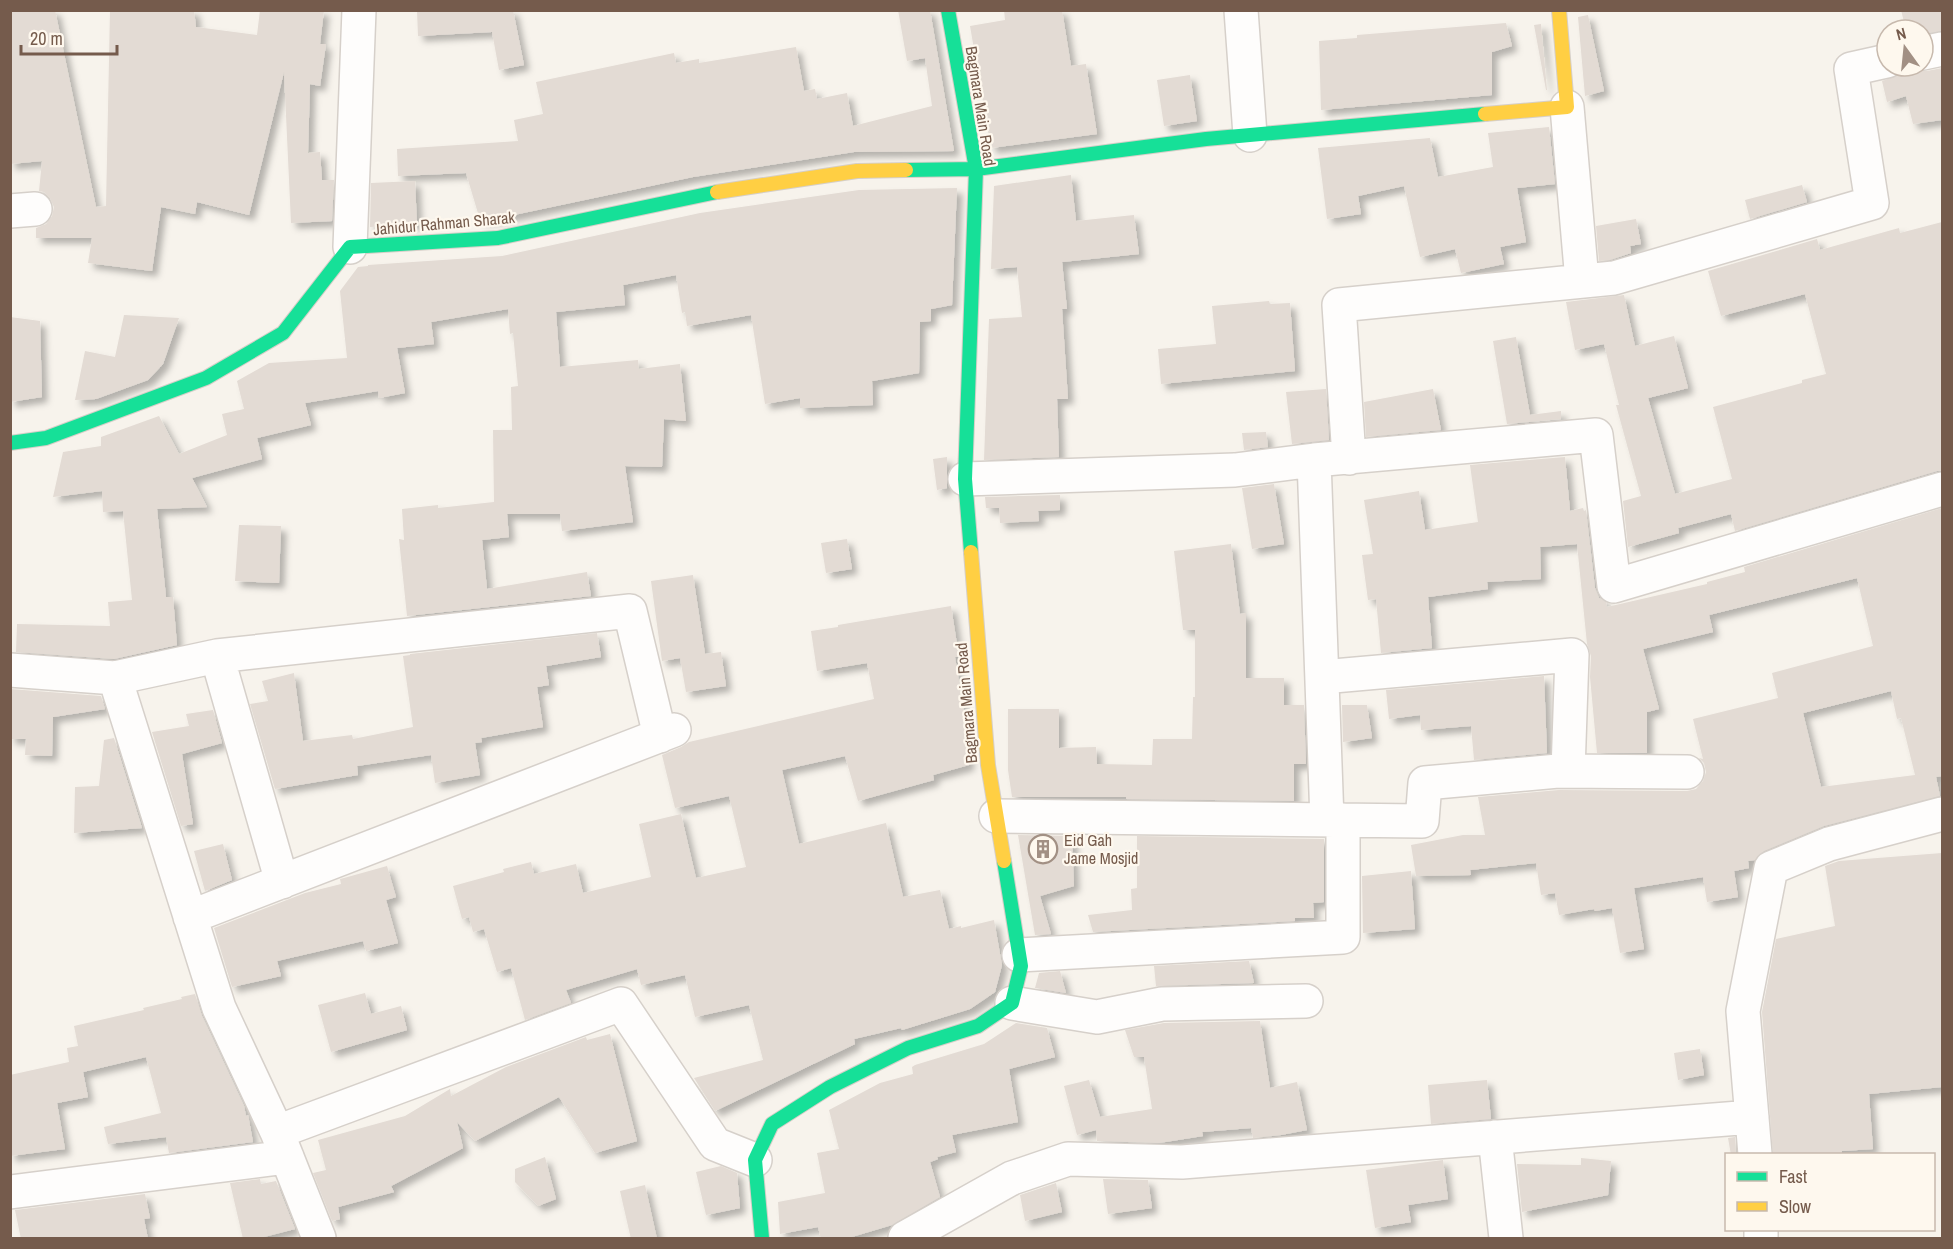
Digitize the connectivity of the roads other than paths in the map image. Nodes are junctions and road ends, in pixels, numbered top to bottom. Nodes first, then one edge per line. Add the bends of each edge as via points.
1 (359, 10) edge
2 (948, 10) edge
3 (1241, 10) edge
4 (1559, 10) edge
5 (1875, 64) edge
6 (1567, 107) junction
7 (1250, 135) junction
8 (976, 169) junction
9 (350, 247) junction
10 (1582, 281) junction
11 (10, 443) edge
12 (1349, 458) junction
13 (1314, 460) junction
14 (965, 479) junction
15 (1942, 489) edge
16 (217, 656) junction
17 (10, 670) edge
18 (1322, 677) junction
19 (115, 678) junction
20 (1568, 771) junction
21 (1687, 771) dead end
22 (1942, 814) edge
23 (996, 816) junction
24 (1335, 820) junction
25 (282, 882) junction
26 (190, 917) junction
27 (1019, 955) junction
28 (1306, 1000) dead end
29 (1012, 1003) junction
30 (1752, 1117) junction
31 (1495, 1137) junction
32 (282, 1144) junction
33 (1755, 1153) edge
34 (755, 1160) junction
35 (10, 1192) edge
36 (319, 1239) edge
37 (762, 1239) edge
38 (905, 1239) edge
39 (1506, 1239) edge

1 - 9 street
2 - 8 street, Bagmara Main Road
3 - 7 street
4 - 6 street
5 - 10 street via 1851,69 1872,202 1614,278
6 - 7 street, Jahidur Rahman Sharak
6 - 10 street
7 - 8 street, Jahidur Rahman Sharak
8 - 9 street, Jahidur Rahman Sharak via 857,171 697,195 498,238
8 - 14 street, Bagmara Main Road
9 - 11 street via 283,333 206,378 46,438
10 - 12 street via 1339,305
12 - 13 street
12 - 15 street via 1596,435 1614,586
13 - 14 street via 1235,470
13 - 18 street
14 - 23 street, Bagmara Main Road via 988,765
16 - 19 street
16 - 25 street
16 - 25 street via 630,611 667,733
17 - 19 street
18 - 20 street via 1572,655
18 - 24 street
19 - 26 street
20 - 21 street
20 - 24 street via 1425,783 1422,821
22 - 30 street via 1829,844 1771,868 1743,1011
23 - 24 street
23 - 27 street, Bagmara Main Road
24 - 27 street via 1343,937
25 - 26 street
26 - 32 street via 219,1008
27 - 29 street, Bagmara Main Road via 1021,966
28 - 29 street via 1162,1004 1097,1017
29 - 34 street via 978,1026 908,1048 830,1087 772,1124
30 - 31 street
30 - 33 street
31 - 38 street via 1182,1162 1068,1158 1012,1178
31 - 39 street
32 - 34 street via 621,1004 715,1144
32 - 35 street
32 - 36 street
34 - 37 street

